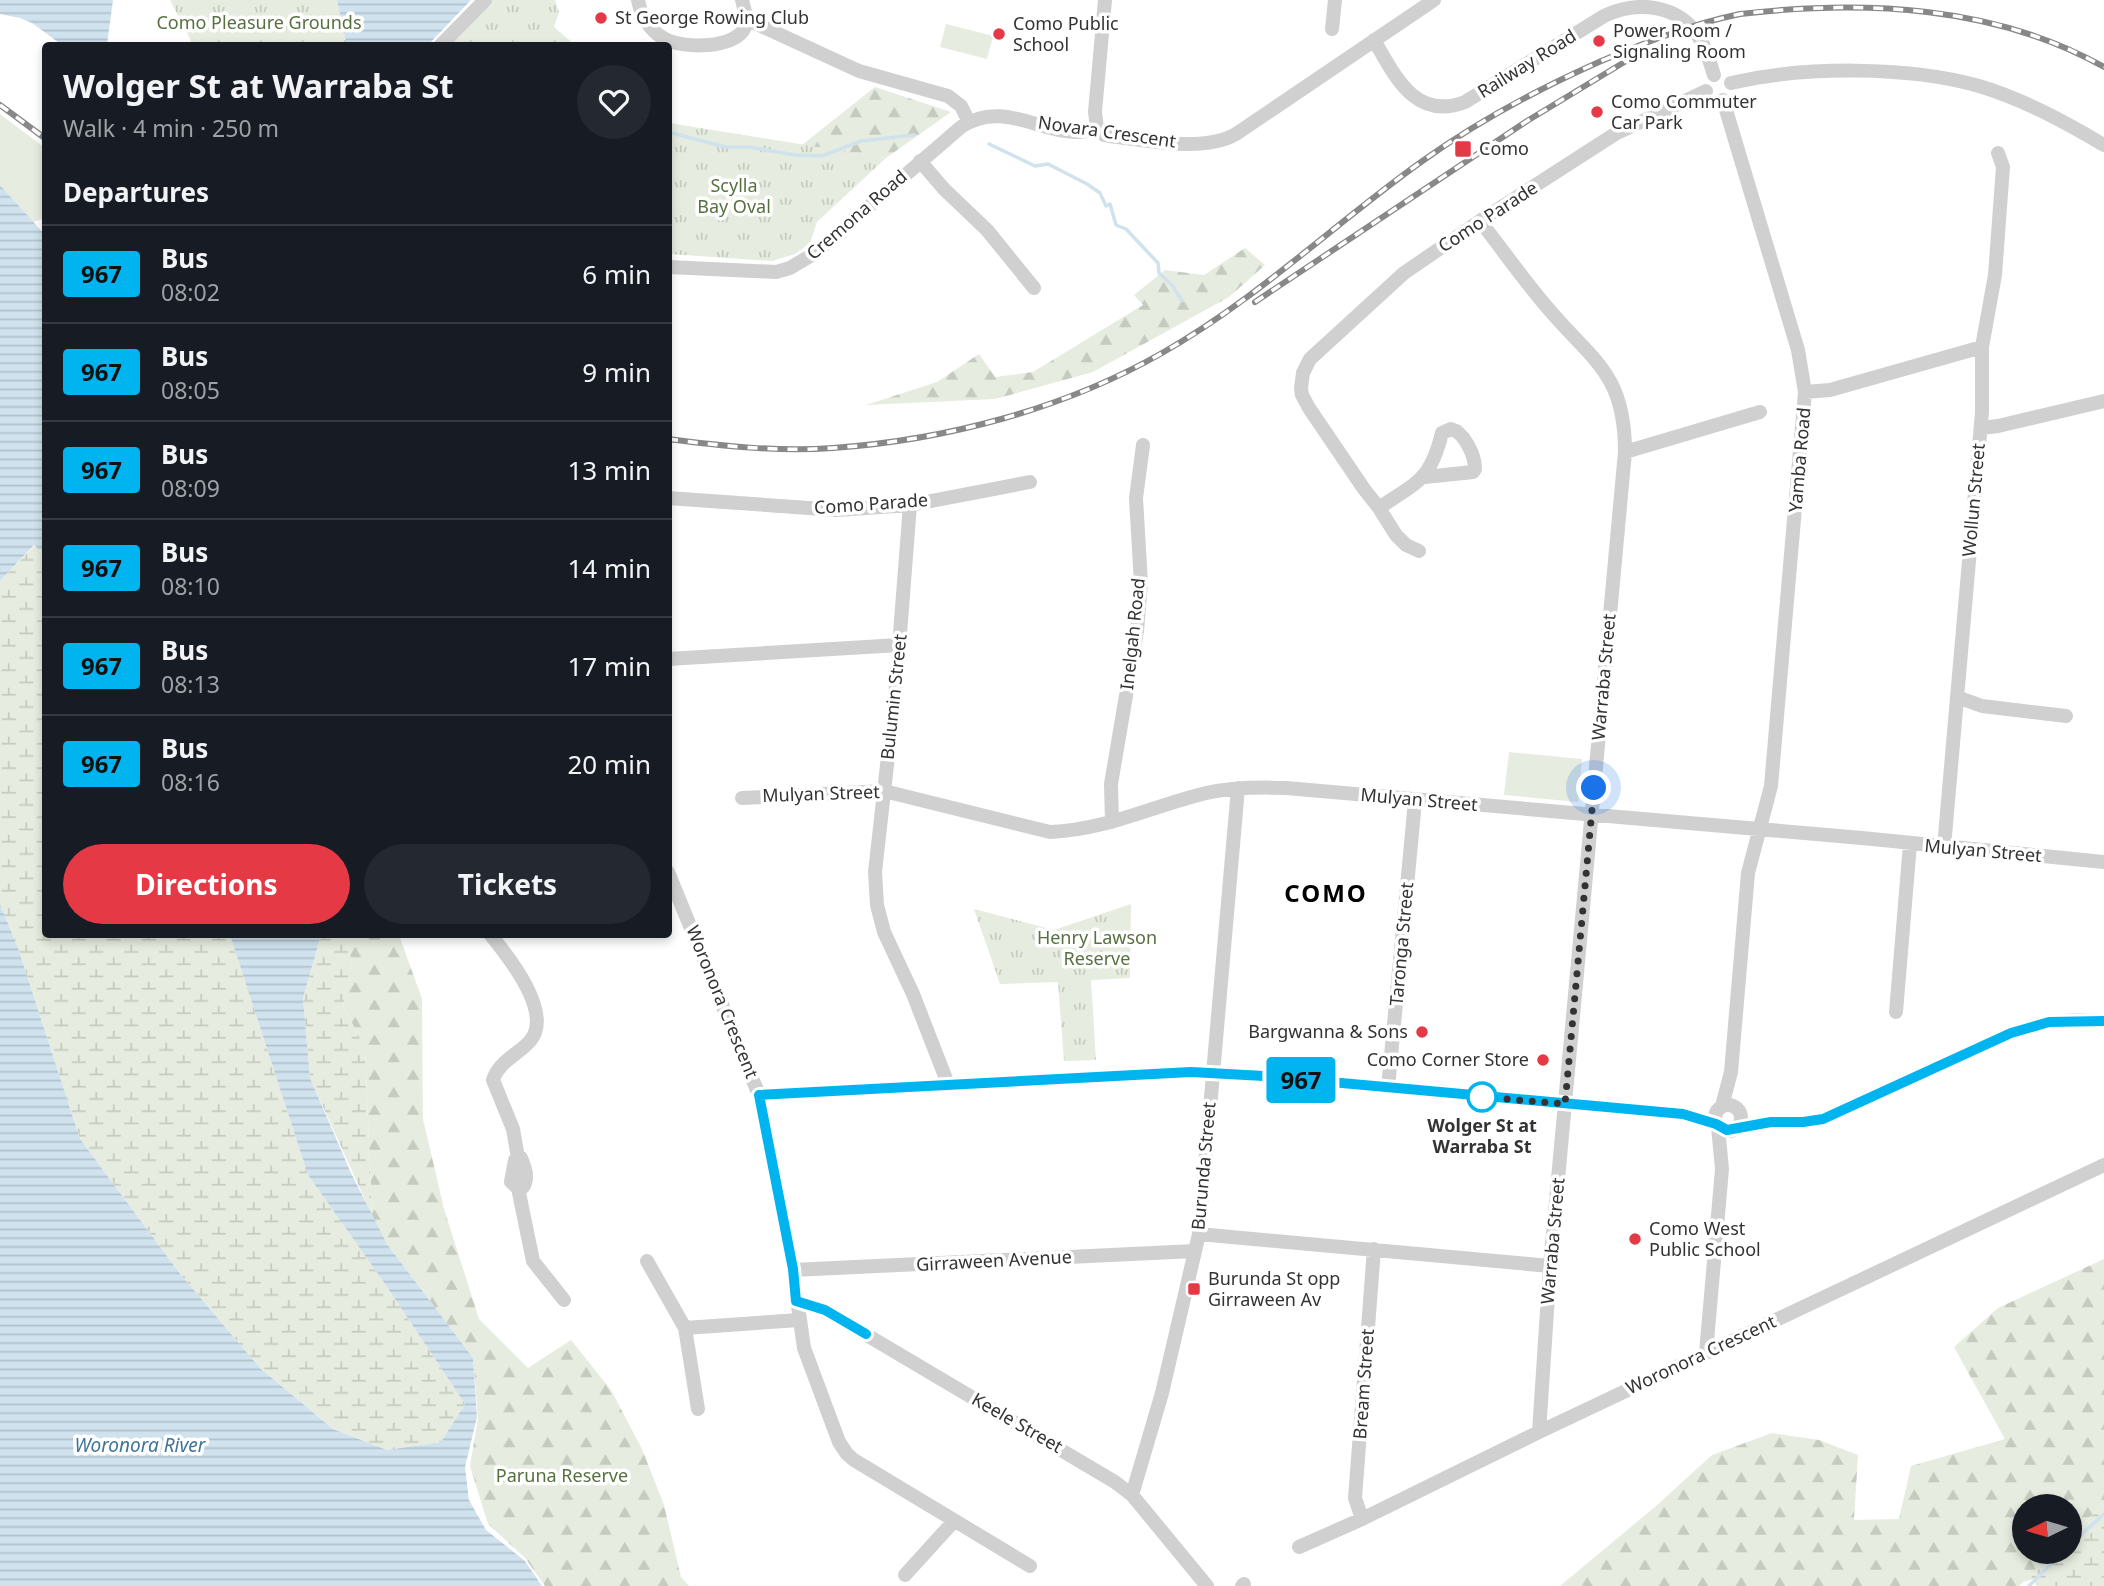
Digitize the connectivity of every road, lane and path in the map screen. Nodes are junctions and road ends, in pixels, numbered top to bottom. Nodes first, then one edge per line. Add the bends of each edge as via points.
1 (485, 0) edge
2 (638, 0) edge
3 (742, 0) edge
4 (1105, 0) edge
5 (1335, 0) edge
6 (1434, 0) edge
7 (746, 19) junction
8 (1332, 29) dead end
9 (1374, 40) junction
10 (444, 42) edge
11 (1714, 75) junction
12 (1731, 82) junction
13 (1706, 90) junction
14 (1723, 100) junction
15 (969, 122) junction
16 (1097, 128) junction
17 (2104, 145) edge
18 (1998, 153) dead end
19 (920, 161) junction
20 (1480, 221) junction
21 (672, 267) edge
22 (1034, 288) dead end
23 (1982, 347) junction
24 (1805, 392) junction
25 (2104, 401) edge
26 (1760, 412) dead end
27 (1981, 428) junction
28 (1143, 445) dead end
29 (1625, 452) junction
30 (1424, 477) dead end
31 (1030, 482) dead end
32 (672, 498) edge
33 (910, 505) junction
34 (1379, 508) junction
35 (1419, 551) dead end
36 (899, 645) junction
37 (672, 659) edge
38 (1957, 697) junction
39 (2066, 716) dead end
40 (1238, 788) junction
41 (884, 790) junction
42 (742, 798) dead end
43 (1415, 801) junction
44 (1592, 814) junction
45 (1111, 822) junction
46 (1759, 829) junction
47 (1910, 844) junction
48 (1944, 847) junction
49 (2104, 862) edge
50 (672, 882) edge
51 (493, 938) edge
52 (1896, 1012) dead end
53 (2104, 1021) edge
54 (1212, 1073) junction
55 (948, 1084) junction
56 (1388, 1088) junction
57 (759, 1095) junction
58 (1565, 1104) junction
59 (1683, 1114) junction
60 (1731, 1115) junction
61 (1717, 1125) junction
62 (2104, 1165) edge
63 (1722, 1169) junction
64 (1199, 1234) junction
65 (1374, 1249) junction
66 (1195, 1251) junction
67 (647, 1261) dead end
68 (1550, 1266) junction
69 (793, 1269) junction
70 (564, 1300) dead end
71 (796, 1301) junction
72 (799, 1320) junction
73 (685, 1328) junction
74 (1706, 1353) junction
75 (698, 1409) dead end
76 (1539, 1432) junction
77 (1132, 1495) junction
78 (1362, 1519) junction
79 (954, 1521) junction
80 (1299, 1547) dead end
81 (1030, 1566) dead end
82 (905, 1575) dead end
83 (1207, 1586) edge

1 - 10 street
2 - 7 street via 656,33 676,44 724,42 741,33
3 - 7 street
4 - 16 street
5 - 8 street
6 - 9 street, Novara Crescent
7 - 15 street via 859,71 956,100
9 - 11 street, Railway Road via 1413,96 1428,105 1446,107 1465,102 1615,11 1650,7 1674,14 1693,29
9 - 16 street, Novara Crescent via 1219,142 1109,136
11 - 12 street via 1726,76
11 - 13 street
12 - 14 street via 1731,91
12 - 17 street via 1846,71 1949,79 2021,102
13 - 14 street via 1715,100
13 - 20 street, Como Parade via 1628,126
14 - 24 street, Yamba Road via 1798,350
15 - 16 street, Novara Crescent via 998,116 1076,132
15 - 19 street
18 - 23 street, Wollun Street via 2003,167 1996,275
19 - 21 street, Cremona Road via 815,253 790,268 763,272
19 - 22 street via 987,230
20 - 29 street, Warraba Street via 1547,307 1604,369 1622,409
20 - 34 street, Como Parade via 1383,291 1310,359 1301,380 1309,408
23 - 24 street via 1830,390
23 - 27 street, Wollun Street
24 - 46 street, Yamba Road via 1771,786
25 - 27 street
26 - 29 street
27 - 38 street, Wollun Street
28 - 45 street, Inelgah Road via 1136,498 1141,583 1111,784
29 - 44 street, Warraba Street
30 - 34 street
31 - 33 street, Como Parade
32 - 33 street, Como Parade via 837,510
33 - 36 street, Bulumin Street
34 - 35 street via 1400,541
36 - 37 street
36 - 41 street, Bulumin Street
38 - 39 street via 1982,706
38 - 48 street, Wollun Street
40 - 43 street, Mulyan Street via 1286,788
40 - 45 street, Mulyan Street via 1205,793
40 - 54 street, Burunda Street
41 - 42 street, Mulyan Street
41 - 45 street, Mulyan Street via 1050,832
41 - 55 street, Bulumin Street via 875,872 877,905
43 - 44 street, Mulyan Street
43 - 56 street, Taronga Street
44 - 46 street, Mulyan Street
44 - 58 street, Warraba Street
46 - 47 street, Mulyan Street
46 - 60 street, Yamba Road via 1748,873
47 - 48 street, Mulyan Street
47 - 52 street
48 - 49 street, Mulyan Street
50 - 57 street, Woronora Crescent
51 - 70 street via 535,1008 533,1038 503,1064 493,1080 526,1175 526,1183 518,1188 533,1261
53 - 60 street via 2031,1026 1823,1119 1771,1122
54 - 55 street
54 - 56 street
54 - 64 street, Burunda Street
55 - 57 street
56 - 58 street
57 - 69 street, Woronora Crescent
58 - 59 street
58 - 68 street, Warraba Street
59 - 60 street
59 - 61 street
60 - 61 street via 1716,1114
60 - 63 street
61 - 63 street
62 - 74 street, Woronora Crescent
63 - 74 street
64 - 65 street
64 - 66 street, Burunda Street
65 - 68 street
65 - 78 street, Bream Street via 1355,1498
66 - 69 street, Girraween Avenue
66 - 77 street, Burunda Street via 1162,1393
67 - 73 street
68 - 76 street, Warraba Street
69 - 71 street, Woronora Crescent
71 - 72 street, Woronora Crescent
71 - 77 street, Keele Street via 838,1318
72 - 73 street
72 - 79 street, Woronora Crescent via 811,1371 846,1454
73 - 75 street
74 - 76 street, Woronora Crescent
76 - 78 street, Woronora Crescent
77 - 83 street, Keele Street
78 - 80 street, Woronora Crescent
79 - 81 street, Woronora Crescent
79 - 82 street

